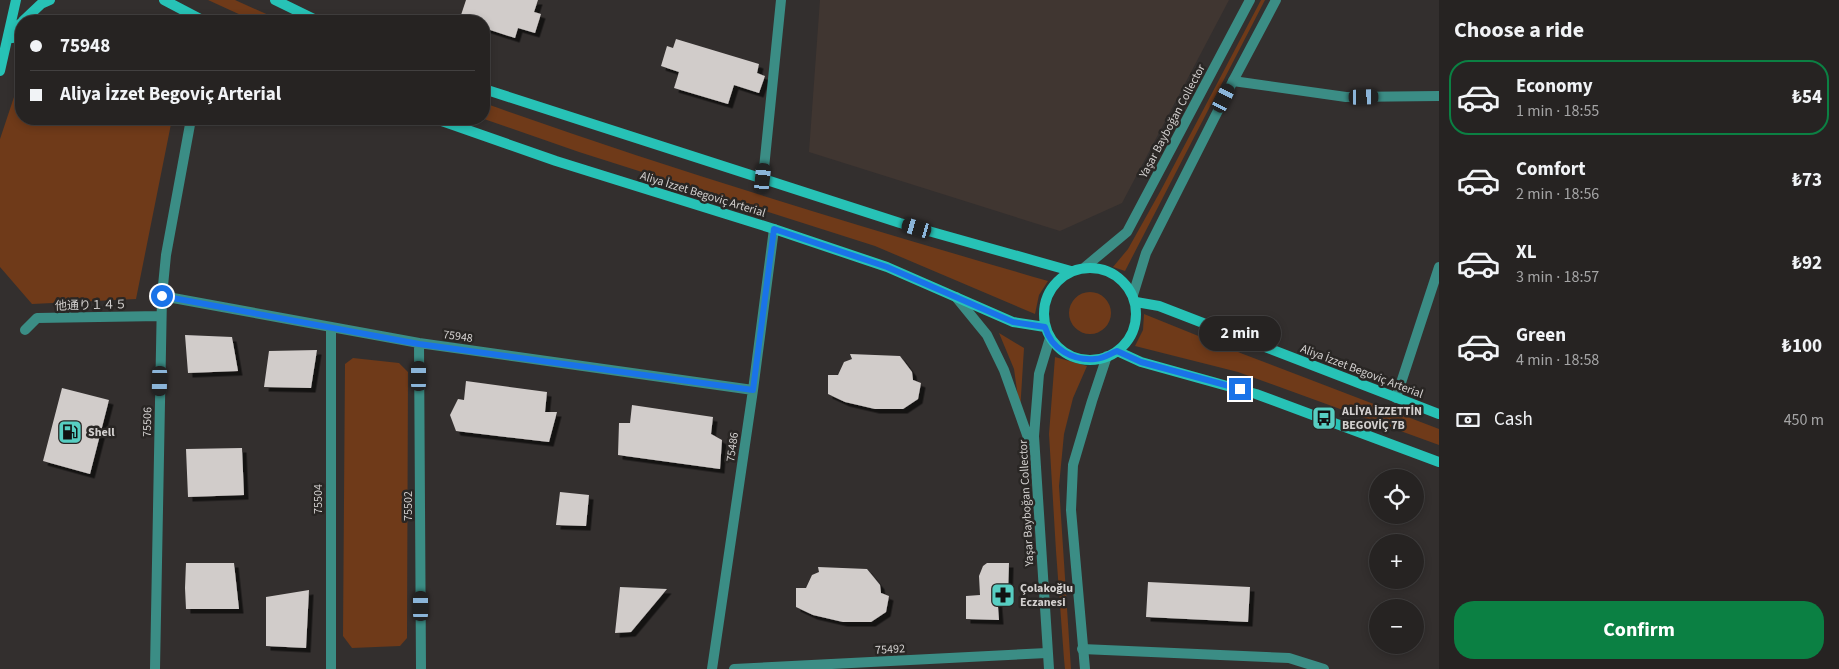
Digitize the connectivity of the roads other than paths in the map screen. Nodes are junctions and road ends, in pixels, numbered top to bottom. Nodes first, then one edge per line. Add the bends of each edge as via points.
1 (8, 0) edge
2 (16, 0) edge
3 (50, 0) edge
4 (164, 0) edge
5 (275, 0) edge
6 (782, 0) edge
7 (1250, 0) edge
8 (1276, 0) edge
9 (29, 15) edge
10 (193, 15) edge
11 (306, 15) edge
12 (10, 27) junction
13 (15, 32) edge
14 (1, 69) edge
15 (1233, 81) junction
16 (490, 91) edge
17 (1439, 96) edge
18 (190, 125) edge
19 (453, 125) edge
20 (763, 178) junction
21 (774, 229) junction
22 (1085, 267) junction
23 (1439, 267) edge
24 (1071, 271) junction
25 (162, 296) junction
26 (956, 296) junction
27 (1134, 298) junction
28 (161, 316) junction
29 (1045, 327) junction
30 (331, 328) junction
31 (26, 330) dead end
32 (1050, 338) junction
33 (419, 344) junction
34 (1117, 351) junction
35 (1108, 356) junction
36 (753, 390) junction
37 (1396, 398) junction
38 (1439, 414) edge
39 (1035, 458) junction
40 (1439, 462) edge
41 (1082, 649) junction
42 (1047, 653) junction
43 (1312, 666) edge
44 (155, 669) edge
45 (331, 669) edge
46 (421, 669) edge
47 (712, 669) edge
48 (734, 669) edge
49 (1050, 669) edge
50 (1085, 669) edge
51 (1324, 669) edge

1 - 12 main road
2 - 12 main road
3 - 9 main road
4 - 10 main road
5 - 11 main road
6 - 20 street
7 - 22 street, Yaşar Bayboğan Collector via 1127,232
8 - 15 street
12 - 14 main road
13 - 14 main road
15 - 17 street via 1346,97
15 - 27 street via 1146,253
16 - 20 main road
18 - 25 street, 75506 via 166,255
19 - 21 main road, Aliya İzzet Begoviç Arterial via 556,161
20 - 24 main road via 900,223
21 - 26 main road, Aliya İzzet Begoviç Arterial via 887,267
21 - 36 street, 75486
22 - 24 main road
22 - 27 main road via 1108,271 1124,283
23 - 37 street
24 - 29 main road via 1049,290 1044,303
25 - 28 street, 75506
25 - 30 street, 75948
26 - 29 main road, Aliya İzzet Begoviç Arterial via 1013,322
26 - 39 street via 987,335 1004,370
27 - 34 main road via 1135,323 1130,336
27 - 37 main road, Aliya İzzet Begoviç Arterial
28 - 31 street, 他通り１４５ via 37,318
28 - 44 street, 75506
29 - 32 main road
30 - 33 street, 75948
30 - 45 street, 75504
32 - 35 main road via 1067,354 1081,359
32 - 39 street, Yaşar Bayboğan Collector via 1039,374
33 - 36 street, 75948
33 - 46 street, 75502
34 - 35 main road
34 - 40 main road via 1141,362 1256,394
35 - 41 street via 1073,465 1071,510
36 - 47 street, 75486
37 - 38 main road, Aliya İzzet Begoviç Arterial
39 - 42 street, Yaşar Bayboğan Collector
41 - 43 street via 1289,658
41 - 50 street
42 - 48 street, 75492
42 - 49 street, Yaşar Bayboğan Collector
43 - 51 street

